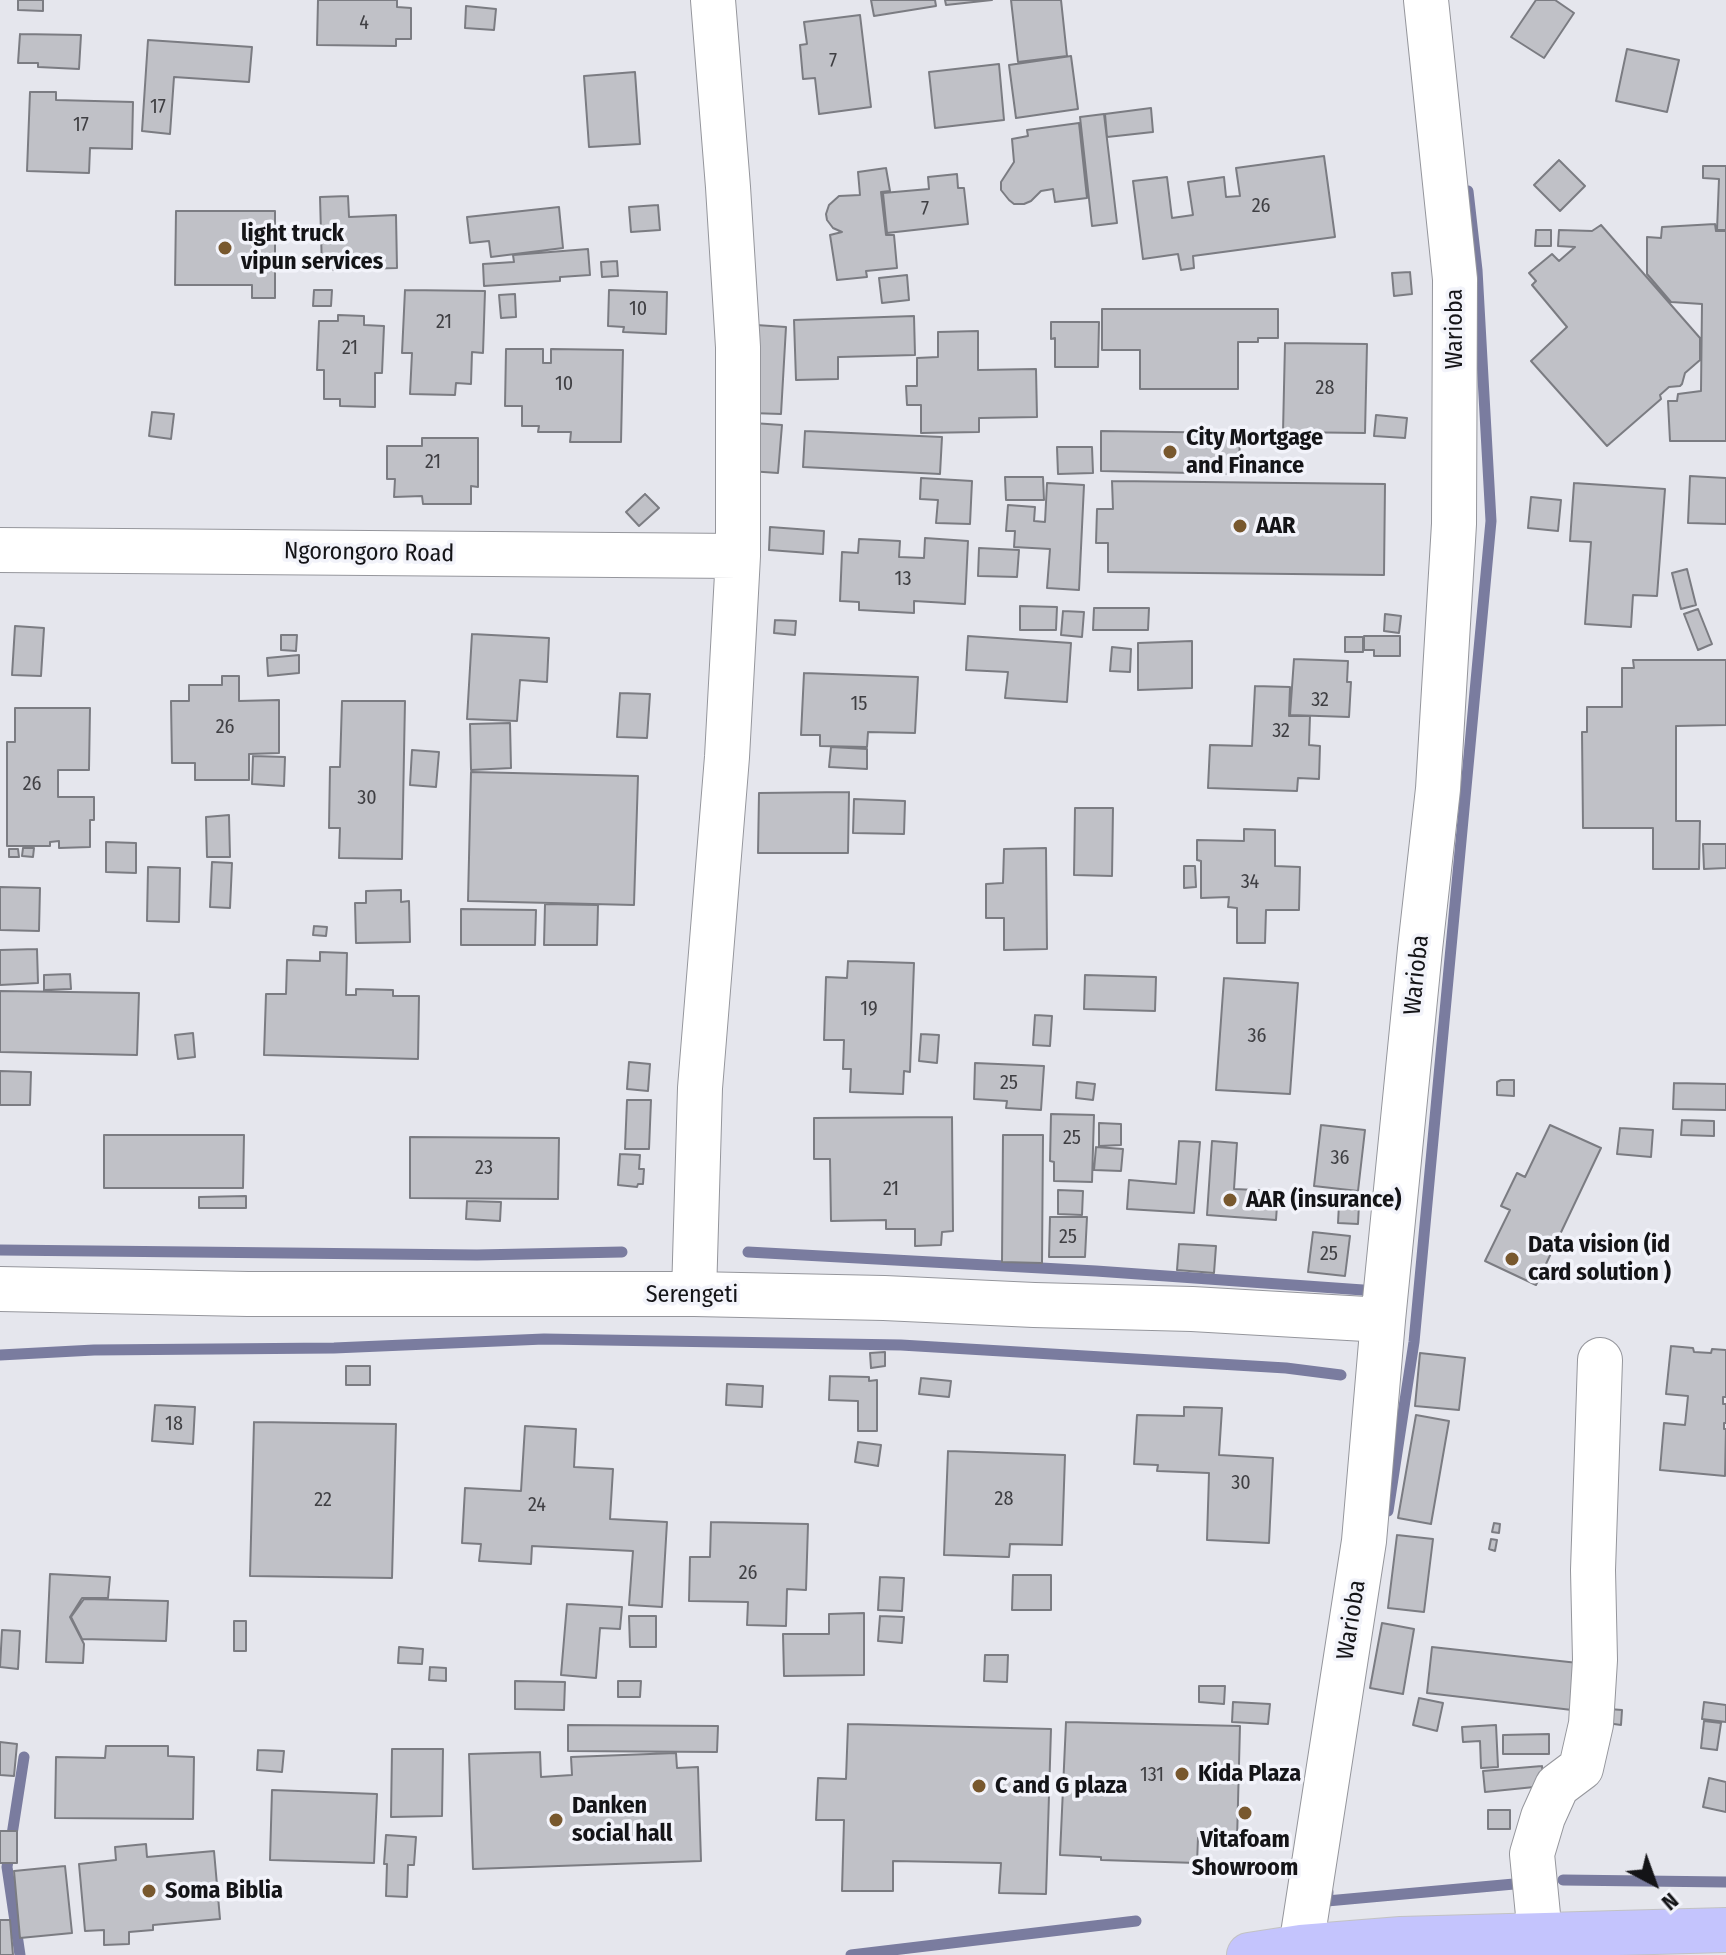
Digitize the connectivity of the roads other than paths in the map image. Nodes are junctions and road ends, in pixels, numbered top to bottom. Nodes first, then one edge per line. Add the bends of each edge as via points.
1 (713, 0) edge
2 (1426, 0) edge
3 (0, 550) edge
4 (738, 556) junction
5 (0, 1289) edge
6 (694, 1294) junction
7 (1383, 1320) junction
8 (1600, 1360) dead end
9 (1726, 1930) edge
10 (1540, 1935) junction
11 (1301, 1947) junction
12 (1347, 1949) edge
13 (1249, 1955) edge

1 - 4 street via 738,347
2 - 7 street, Warioba via 1455,279 1454,524 1438,789
3 - 4 street, Ngorongoro Road
4 - 6 street via 700,1088
5 - 6 street, Serengeti
6 - 7 street, Serengeti
7 - 11 street, Warioba via 1364,1541
8 - 10 street via 1591,1724 1581,1768 1557,1786 1532,1854
9 - 10 main road
10 - 12 main road
11 - 12 main road
11 - 13 main road

